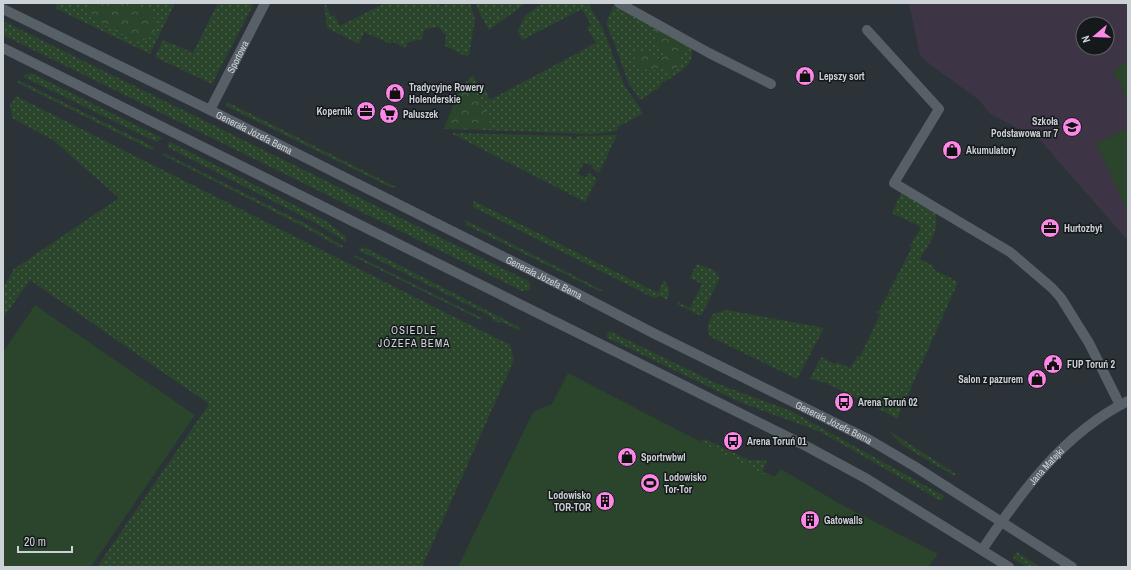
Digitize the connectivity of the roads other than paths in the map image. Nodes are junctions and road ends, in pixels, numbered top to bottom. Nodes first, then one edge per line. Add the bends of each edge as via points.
1 (266, 3) edge
2 (619, 3) edge
3 (3, 9) edge
4 (867, 30) dead end
5 (3, 48) edge
6 (771, 84) dead end
7 (210, 110) junction
8 (1124, 403) edge
9 (1001, 522) junction
10 (982, 550) junction
11 (1009, 567) edge
12 (1072, 567) edge

1 - 7 main road, Sportowa
2 - 6 main road
3 - 7 main road, Generała Józefa Bema
4 - 8 main road via 939,109 894,183 1005,249 1052,288 1062,298
5 - 10 main road via 806,446 867,479
7 - 9 main road, Generała Józefa Bema via 868,439
8 - 9 main road, Jana Matejki via 1088,425 1043,468
9 - 10 main road, Jana Matejki
9 - 12 main road, Generała Józefa Bema
10 - 11 main road

